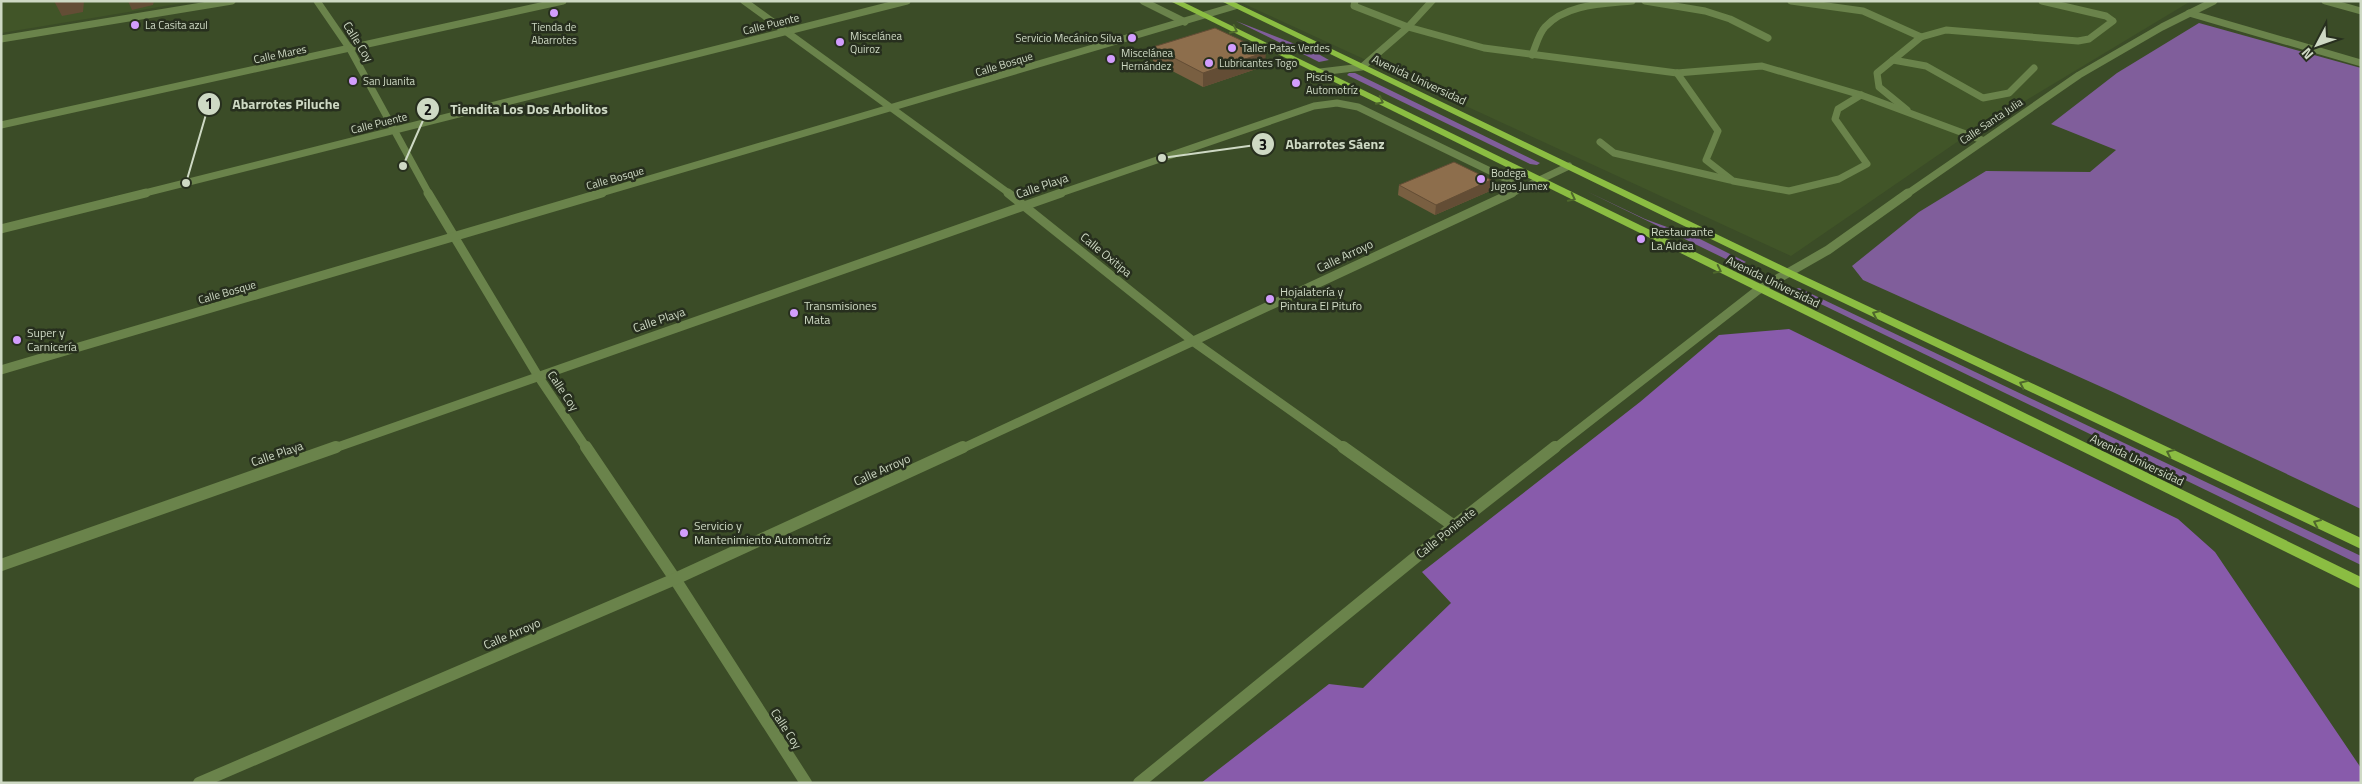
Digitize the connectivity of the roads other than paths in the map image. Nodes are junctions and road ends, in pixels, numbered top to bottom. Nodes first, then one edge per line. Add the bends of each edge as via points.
1 (232, 1) edge
2 (317, 1) edge
3 (563, 1) edge
4 (744, 1) edge
5 (907, 1) edge
6 (1143, 1) edge
7 (1174, 1) edge
8 (1225, 1) edge
9 (1354, 1) edge
10 (1432, 1) edge
11 (1632, 1) edge
12 (1645, 1) edge
13 (1791, 1) edge
14 (2042, 1) edge
15 (2214, 1) edge
16 (2325, 1) edge
17 (1706, 2) edge
18 (1235, 6) junction
19 (1705, 11) junction
20 (2361, 11) edge
21 (2189, 12) junction
22 (1204, 16) junction
23 (1185, 22) junction
24 (1408, 26) junction
25 (786, 32) junction
26 (1921, 37) junction
27 (1768, 38) dead end
28 (1, 39) edge
29 (350, 49) junction
30 (1532, 55) junction
31 (1893, 60) junction
32 (2361, 63) edge
33 (1362, 67) junction
34 (2034, 68) dead end
35 (1320, 72) junction
36 (1676, 73) junction
37 (1862, 95) junction
38 (892, 109) junction
39 (1914, 115) junction
40 (1, 125) edge
41 (393, 131) junction
42 (1982, 140) junction
43 (1600, 142) dead end
44 (1568, 166) junction
45 (1537, 180) junction
46 (1733, 181) junction
47 (1523, 187) junction
48 (1025, 205) junction
49 (1, 230) edge
50 (454, 237) junction
51 (1789, 273) junction
52 (1758, 290) junction
53 (1194, 342) junction
54 (1, 370) edge
55 (538, 376) junction
56 (1454, 526) junction
57 (2361, 544) edge
58 (1, 565) edge
59 (675, 579) junction
60 (2361, 584) edge
61 (199, 783) edge
62 (806, 783) edge
63 (1139, 783) edge

1 - 28 street
2 - 29 street, Calle Coy
3 - 29 street, Calle Mares
4 - 25 street, Calle Oxitipa
5 - 25 street, Calle Puente
6 - 23 street
7 - 22 main road, Avenida Universidad
8 - 18 main road, Avenida Universidad
9 - 24 street via 1354,6
10 - 24 street
11 - 30 street via 1580,7 1562,15 1544,27
12 - 19 street
13 - 26 street via 1863,12
14 - 26 street via 2106,16 2113,21 2089,39 2078,41 1946,30
15 - 21 street, Calle Santa Julia
16 - 20 street
17 - 19 street
18 - 22 street, Calle Bosque
18 - 33 main road, Avenida Universidad
19 - 27 street
21 - 32 street
21 - 42 street, Calle Santa Julia via 2079,75
22 - 23 street, Calle Bosque
22 -> 35 main road, Avenida Universidad
23 - 38 street, Calle Bosque
24 - 30 street via 1484,48
24 - 33 street
25 - 38 street, Calle Oxitipa
25 - 41 street, Calle Puente
26 - 31 street
29 - 40 street, Calle Mares
29 - 41 street, Calle Coy
30 - 36 street
31 - 34 street via 1926,66 1983,98 2009,93
31 - 39 street via 1877,73 1879,87
33 - 35 street
33 - 44 main road, Avenida Universidad
35 -> 45 main road, Avenida Universidad
36 - 37 street via 1762,66
36 - 46 street via 1718,131 1706,160
37 - 39 street
37 - 46 street via 1838,109 1835,120 1867,164 1839,179 1789,191
38 - 48 street, Calle Oxitipa
38 - 50 street, Calle Bosque
39 - 42 street
41 - 49 street, Calle Puente
41 - 50 street, Calle Coy
42 - 51 street, Calle Santa Julia via 1828,250
43 - 46 street via 1614,152
44 - 45 street, Calle Arroyo
44 - 51 main road, Avenida Universidad
45 - 47 street, Calle Arroyo
45 -> 52 main road, Avenida Universidad
47 - 48 street, Calle Playa via 1358,107 1338,102
47 - 53 street, Calle Arroyo
48 - 53 street, Calle Oxitipa
48 - 55 street, Calle Playa
50 - 54 street, Calle Bosque
50 - 55 street, Calle Coy
51 - 52 street, Calle Santa Julia
57 -> 51 main road, Avenida Universidad
52 - 56 street, Calle Poniente
52 - 60 main road, Avenida Universidad
53 - 56 street, Calle Oxitipa
53 - 59 street, Calle Arroyo
55 - 58 street, Calle Playa
55 - 59 street, Calle Coy
56 - 63 street, Calle Poniente
59 - 61 street, Calle Arroyo
59 - 62 street, Calle Coy

